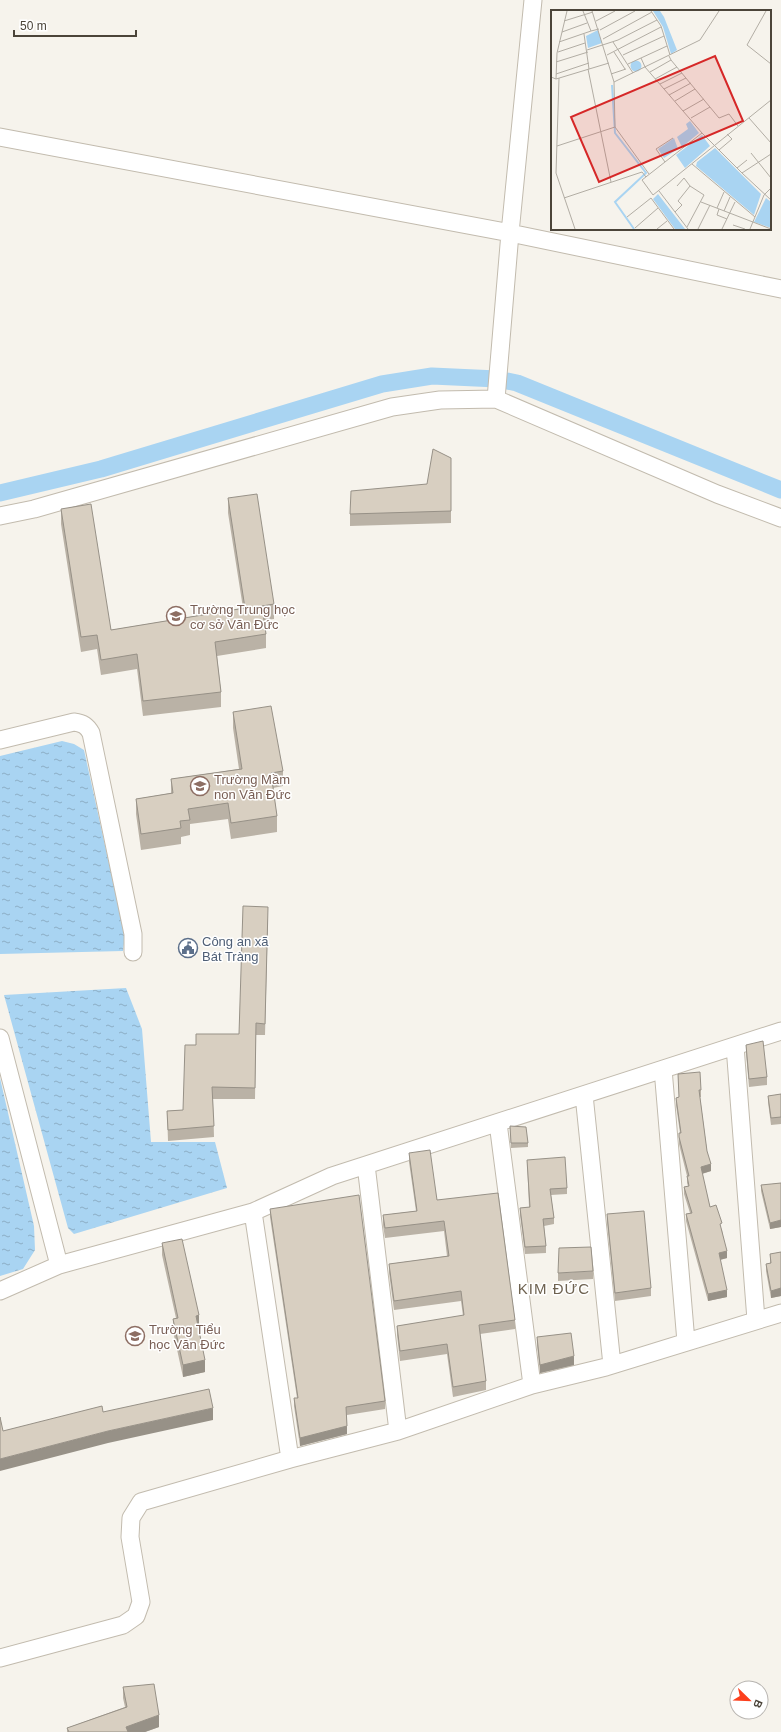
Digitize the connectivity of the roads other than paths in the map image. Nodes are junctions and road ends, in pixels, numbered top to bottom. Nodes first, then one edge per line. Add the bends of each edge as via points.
1 (533, 0) edge
2 (0, 137) edge
3 (510, 233) junction
4 (781, 289) edge
5 (497, 394) junction
6 (0, 516) edge
7 (781, 518) edge
8 (0, 740) edge
9 (133, 952) dead end
10 (781, 1031) edge
11 (0, 1038) edge
12 (735, 1046) junction
13 (663, 1069) junction
14 (584, 1095) junction
15 (498, 1123) junction
16 (366, 1165) junction
17 (253, 1212) junction
18 (59, 1265) junction
19 (0, 1291) edge
20 (781, 1313) edge
21 (756, 1320) junction
22 (686, 1342) junction
23 (612, 1365) junction
24 (532, 1386) junction
25 (398, 1431) junction
26 (290, 1459) junction
27 (0, 1658) edge

1 - 3 street
2 - 3 street
3 - 4 street
3 - 5 street
5 - 6 street via 392,407 34,509
5 - 7 street via 718,494
8 - 9 street via 74,722 87,726 92,732 132,934
10 - 12 street
11 - 18 street
12 - 13 street
12 - 21 street
13 - 14 street
13 - 22 street
14 - 15 street
14 - 23 street
15 - 16 street
15 - 24 street
16 - 17 street via 332,1176
16 - 25 street
17 - 18 street
17 - 26 street
18 - 19 street
20 - 21 street
21 - 22 street
22 - 23 street
23 - 24 street
24 - 25 street
25 - 26 street
26 - 27 street via 141,1502 131,1518 130,1537 141,1602 136,1616 123,1625

